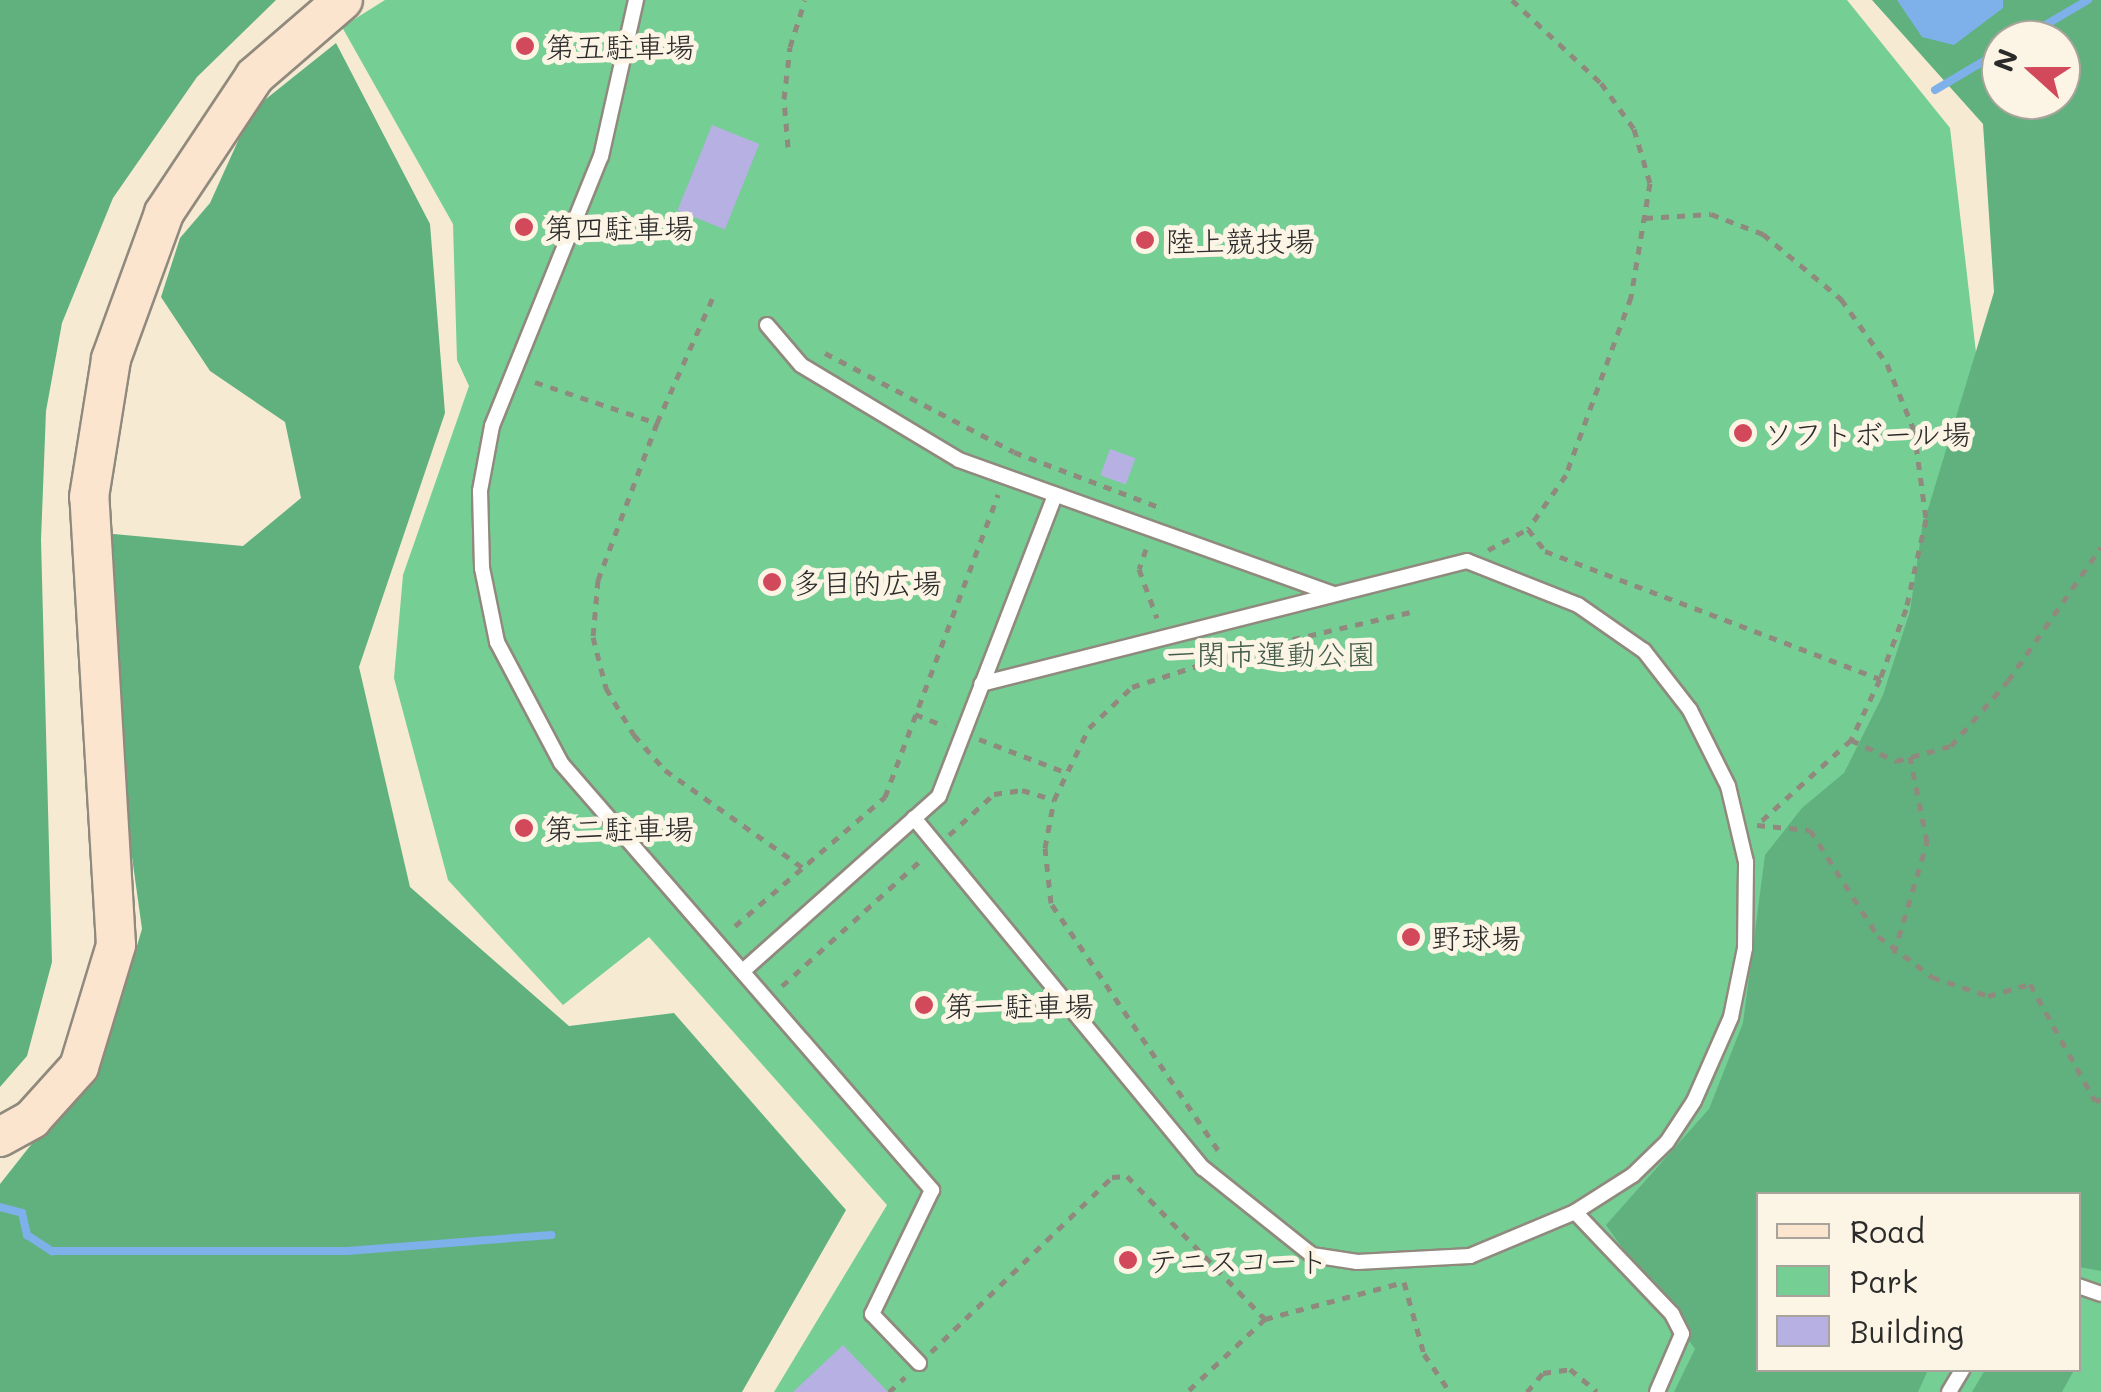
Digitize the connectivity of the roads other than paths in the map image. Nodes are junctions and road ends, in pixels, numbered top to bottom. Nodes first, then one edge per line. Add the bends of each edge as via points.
1 (343, 0) edge
2 (636, 0) edge
3 (766, 326) dead end
4 (1055, 495) junction
5 (1334, 595) junction
6 (981, 684) junction
7 (914, 818) junction
8 (744, 970) junction
9 (0, 1137) edge
10 (1576, 1212) junction
11 (919, 1364) road end
12 (1656, 1392) edge

1 - 9 street via 254,76 164,214 111,359 89,497 116,944 79,1067 32,1118
2 - 8 lane via 601,156 492,426 480,491 482,568 497,642 561,762
3 - 4 lane via 801,365 959,460
4 - 5 lane
4 - 6 lane
5 - 6 lane
5 - 10 lane via 1468,561 1578,605 1644,651 1690,710 1728,786 1741,841 1745,948 1715,1060 1667,1142 1633,1175
6 - 7 lane via 939,796
7 - 8 lane
7 - 10 lane via 1202,1168 1312,1255 1358,1262 1470,1256
8 - 11 lane via 932,1190 872,1314
10 - 12 lane via 1672,1314 1682,1334

